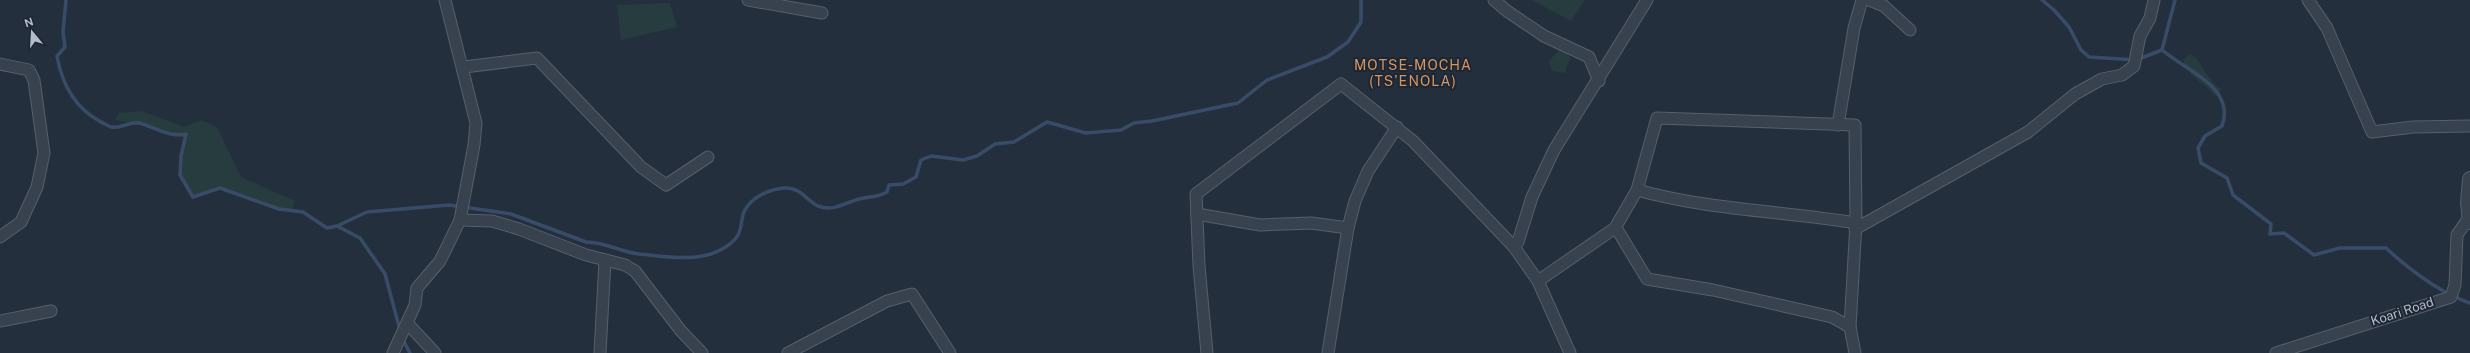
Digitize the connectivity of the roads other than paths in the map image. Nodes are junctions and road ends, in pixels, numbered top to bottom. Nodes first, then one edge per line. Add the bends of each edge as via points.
1 (445, 0) edge
2 (748, 0) edge
3 (1494, 0) edge
4 (1647, 0) edge
5 (1862, 0) edge
6 (1870, 0) edge
7 (2154, 0) edge
8 (2308, 0) edge
9 (822, 14) dead end
10 (1910, 30) dead end
11 (0, 64) edge
12 (464, 67) junction
13 (1599, 81) junction
14 (1838, 124) junction
15 (2470, 126) edge
16 (1396, 128) junction
17 (708, 157) dead end
18 (2470, 180) edge
19 (1637, 190) junction
20 (1197, 214) junction
21 (461, 216) junction
22 (2469, 220) edge
23 (1855, 226) junction
24 (1348, 228) junction
25 (1615, 228) junction
26 (0, 238) edge
27 (1514, 247) junction
28 (605, 260) junction
29 (1538, 281) junction
30 (51, 311) dead end
31 (0, 321) edge
32 (407, 323) junction
33 (1850, 327) junction
34 (394, 353) edge
35 (434, 353) edge
36 (600, 353) edge
37 (702, 353) edge
38 (788, 353) edge
39 (950, 353) edge
40 (1208, 353) edge
41 (1328, 353) edge
42 (1570, 353) edge
43 (1855, 353) edge
44 (2276, 353) edge

1 - 12 street
2 - 9 street
3 - 13 street via 1544,36 1589,57
4 - 13 street
5 - 14 street via 1854,28
6 - 10 street via 1884,6
7 - 23 street via 2150,18 2140,36 2134,66 2122,76 2102,79 2075,94 2028,132
8 - 15 street via 2327,28 2372,132 2413,127
11 - 26 street via 29,70 34,80 44,153 37,187 21,222
12 - 17 street via 537,58 641,167 666,185
12 - 21 street via 476,122
13 - 27 street via 1576,114 1544,169
14 - 19 street via 1657,118
14 - 23 street via 1855,125
16 - 20 street via 1341,84 1202,188 1196,194
16 - 24 street via 1368,171 1355,201
16 - 27 street via 1445,172
18 - 22 street
19 - 23 street via 1672,200 1725,208 1814,216
19 - 25 street
20 - 24 street via 1260,225 1311,223
20 - 40 street via 1199,266
21 - 28 street via 492,221
21 - 32 street via 440,261 417,288 415,305
22 - 44 street, Koari Road via 2457,235 2456,285 2451,297
23 - 33 street
24 - 41 street
25 - 29 street
25 - 33 street via 1647,279 1713,290 1832,317
27 - 29 street
28 - 36 street
28 - 37 street via 625,265 636,272 681,331
29 - 42 street
30 - 31 street
32 - 34 street
32 - 35 street
33 - 43 street
38 - 39 street via 887,301 912,294

